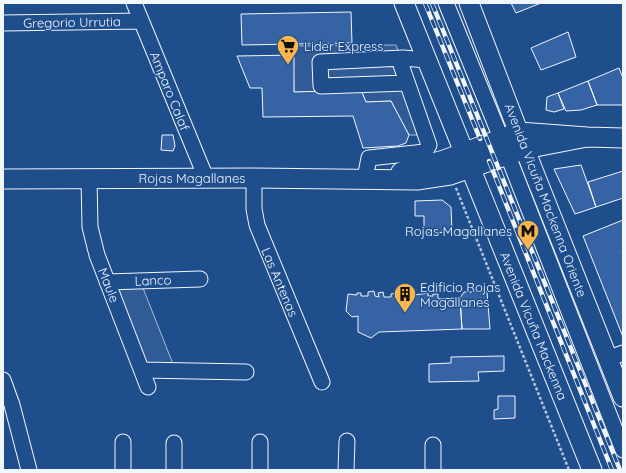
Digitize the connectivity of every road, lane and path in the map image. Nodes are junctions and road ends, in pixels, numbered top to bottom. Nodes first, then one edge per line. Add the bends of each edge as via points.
1 (134, 3) edge
2 (404, 3) edge
3 (446, 3) edge
4 (469, 3) edge
5 (141, 21) junction
6 (3, 23) edge
7 (420, 41) junction
8 (401, 58) junction
9 (427, 60) junction
10 (407, 83) junction
11 (623, 138) edge
12 (522, 141) junction
13 (504, 146) junction
14 (467, 160) junction
15 (450, 175) junction
16 (206, 178) junction
17 (254, 178) junction
18 (373, 178) junction
19 (3, 179) edge
20 (89, 179) junction
21 (200, 279) dead end
22 (107, 282) junction
23 (615, 356) edge
24 (142, 370) junction
25 (246, 372) dead end
26 (3, 380) edge
27 (322, 382) dead end
28 (148, 387) dead end
29 (623, 397) edge
30 (347, 440) dead end
31 (123, 442) dead end
32 (260, 442) dead end
33 (174, 443) dead end
34 (433, 445) dead end
35 (623, 450) edge
36 (28, 470) edge
37 (123, 470) edge
38 (174, 470) edge
39 (260, 470) edge
40 (346, 470) edge
41 (433, 470) edge
42 (569, 470) edge
43 (592, 470) edge

1 - 5 street, Amparo Calaf
2 - 7 main road, Avenida Vicuña Mackenna
3 - 13 street
4 - 12 main road, Avenida Vicuña Mackenna Oriente
5 - 6 street, Gregorio Urrutia
5 - 16 street, Amparo Calaf
7 - 8 street
7 - 9 main road, Avenida Vicuña Mackenna
8 - 9 street
8 - 10 street
8 - 10 street via 320,62 321,86
9 - 14 main road, Avenida Vicuña Mackenna
10 - 18 street via 429,145 425,152 369,158
11 - 12 main road, Rojas Magallanes via 587,137
12 - 13 main road, Rojas Magallanes
12 - 23 main road, Avenida Vicuña Mackenna Oriente
13 - 14 main road, Rojas Magallanes
13 - 35 street
14 - 15 main road, Rojas Magallanes
14 - 18 main road, Rojas Magallanes via 433,163
14 - 43 main road, Avenida Vicuña Mackenna
15 - 18 main road, Rojas Magallanes via 417,180
15 - 42 path
16 - 17 main road, Rojas Magallanes
16 - 20 main road, Rojas Magallanes
17 - 18 main road, Rojas Magallanes
17 - 27 street, Las Antenas via 257,225
19 - 20 main road, Rojas Magallanes
20 - 22 street, Maule via 90,227
21 - 22 street, Lanco
22 - 24 street, Maule
23 - 29 main road, Avenida Vicuña Mackenna Oriente
24 - 25 street
24 - 28 street, Maule
26 - 36 street
30 - 40 street
31 - 37 street
32 - 39 street
33 - 38 street
34 - 41 street

